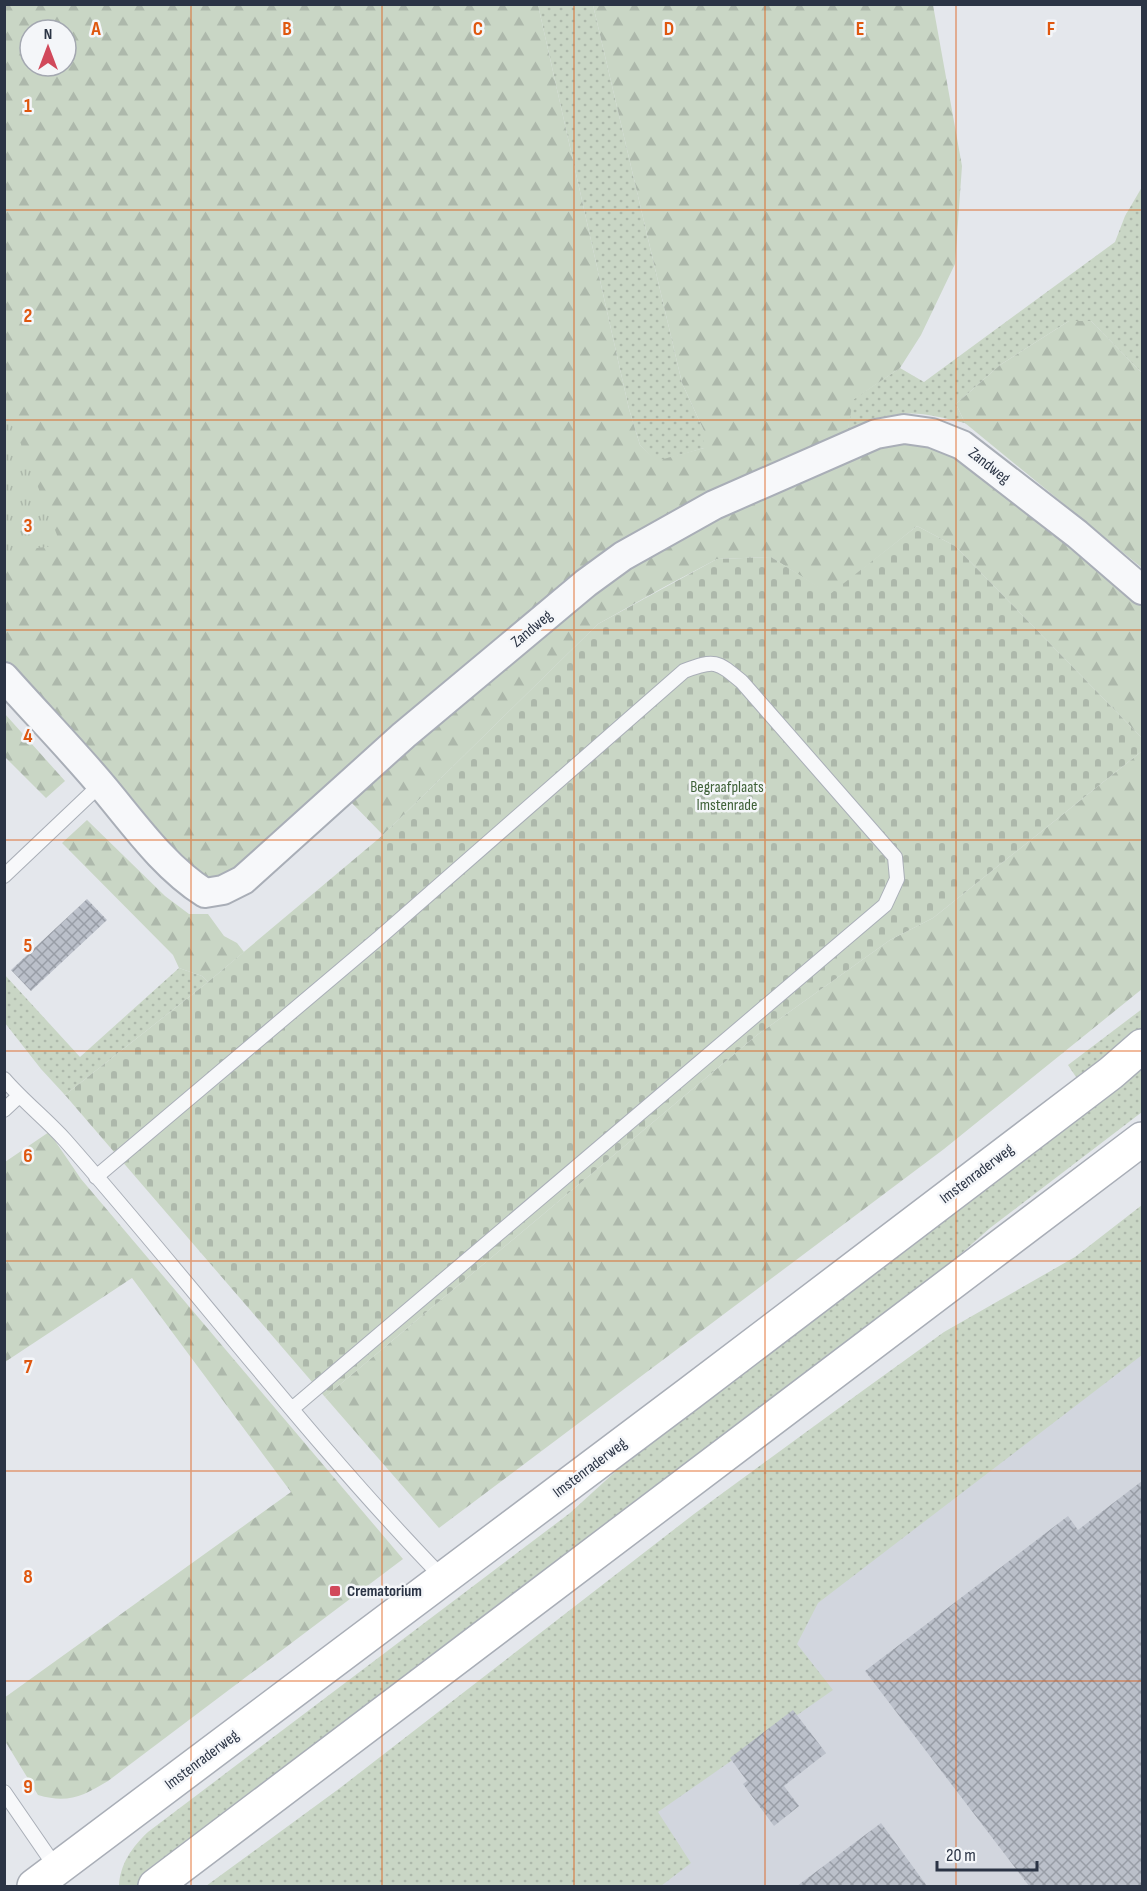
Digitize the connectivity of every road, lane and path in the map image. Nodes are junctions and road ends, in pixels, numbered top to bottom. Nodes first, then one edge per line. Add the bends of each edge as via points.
1 (1143, 590) edge
2 (4, 677) edge
3 (101, 784) junction
4 (4, 876) edge
5 (1143, 1046) edge
6 (4, 1079) edge
7 (19, 1096) junction
8 (4, 1110) edge
9 (1143, 1139) edge
10 (96, 1177) junction
11 (292, 1408) junction
12 (443, 1578) junction
13 (4, 1792) edge
14 (54, 1881) edge
15 (155, 1887) edge

1 - 3 street, Zandweg via 962,445 932,433 904,429 885,432 714,505 623,556 404,735 243,880 223,890 205,893 187,882
2 - 3 street, Zandweg
3 - 4 lane
5 - 12 street, Imstenraderweg
6 - 7 lane
7 - 8 lane
7 - 10 lane via 64,1138
9 - 15 street
10 - 11 lane
10 - 11 lane via 379,938 684,671 706,662 722,665 742,682 895,857 897,879 885,905
11 - 12 lane via 348,1476
12 - 14 street, Imstenraderweg
13 - 14 lane

